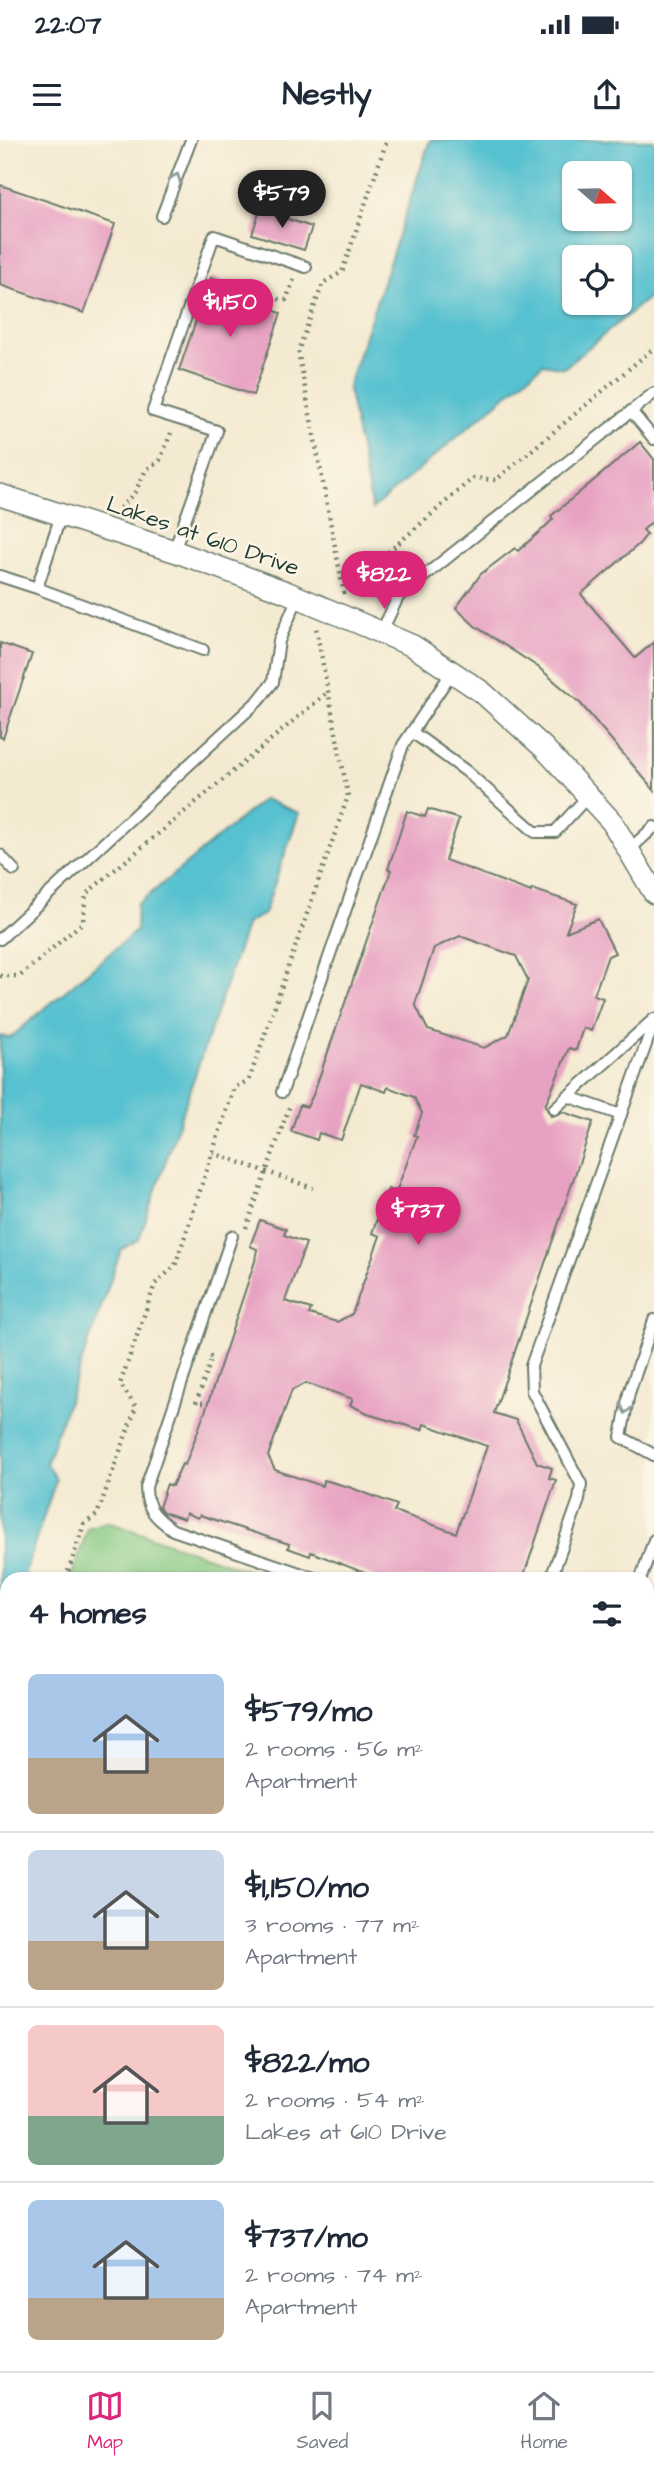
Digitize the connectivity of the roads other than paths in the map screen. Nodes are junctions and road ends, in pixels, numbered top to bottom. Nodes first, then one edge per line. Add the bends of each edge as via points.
1 (191, 140) edge
2 (162, 216) dead end
3 (303, 266) road end
4 (654, 393) edge
5 (631, 411) junction
6 (654, 439) edge
7 (0, 495) edge
8 (61, 515) junction
9 (174, 551) junction
10 (0, 576) edge
11 (37, 588) junction
12 (305, 600) junction
13 (381, 633) junction
14 (203, 650) dead end
15 (452, 672) junction
16 (412, 732) junction
17 (588, 796) junction
18 (654, 827) edge
19 (628, 850) junction
20 (0, 855) edge
21 (14, 870) dead end
22 (654, 892) edge
23 (0, 939) edge
24 (654, 1020) edge
25 (287, 1093) road end
26 (567, 1096) junction
27 (554, 1109) dead end
28 (621, 1115) junction
29 (237, 1237) road end
30 (654, 1320) edge
31 (654, 1455) edge
32 (654, 1540) edge
33 (296, 1572) edge
34 (553, 1572) edge
35 (643, 1572) edge

2 -> 1 lane
3 - 9 lane via 214,236 153,411 217,431
4 - 5 lane
5 - 6 lane
5 - 13 lane via 398,597
7 - 8 street, Lakes at 610 Drive
8 - 9 street, Lakes at 610 Drive
8 - 11 lane
9 - 12 street, Lakes at 610 Drive
10 - 11 lane
11 - 14 lane
12 - 13 street, Lakes at 610 Drive
12 - 23 lane via 279,642 272,682 259,700
13 - 15 street, Lakes at 610 Drive via 413,646
15 - 16 lane
15 - 17 street, Lakes at 610 Drive via 524,729
16 - 17 lane via 466,771 535,832 555,832
16 - 25 lane via 403,745
17 - 19 street, Lakes at 610 Drive via 612,822
18 - 19 lane
19 - 22 street, Lakes at 610 Drive
20 - 21 lane
24 - 26 lane
24 - 28 lane
26 - 27 lane
26 - 28 lane
28 - 34 lane via 531,1366 532,1391 582,1483
29 - 33 lane via 146,1487 146,1498 157,1520 173,1530
30 -> 31 lane via 629,1393 621,1437
32 - 35 lane

